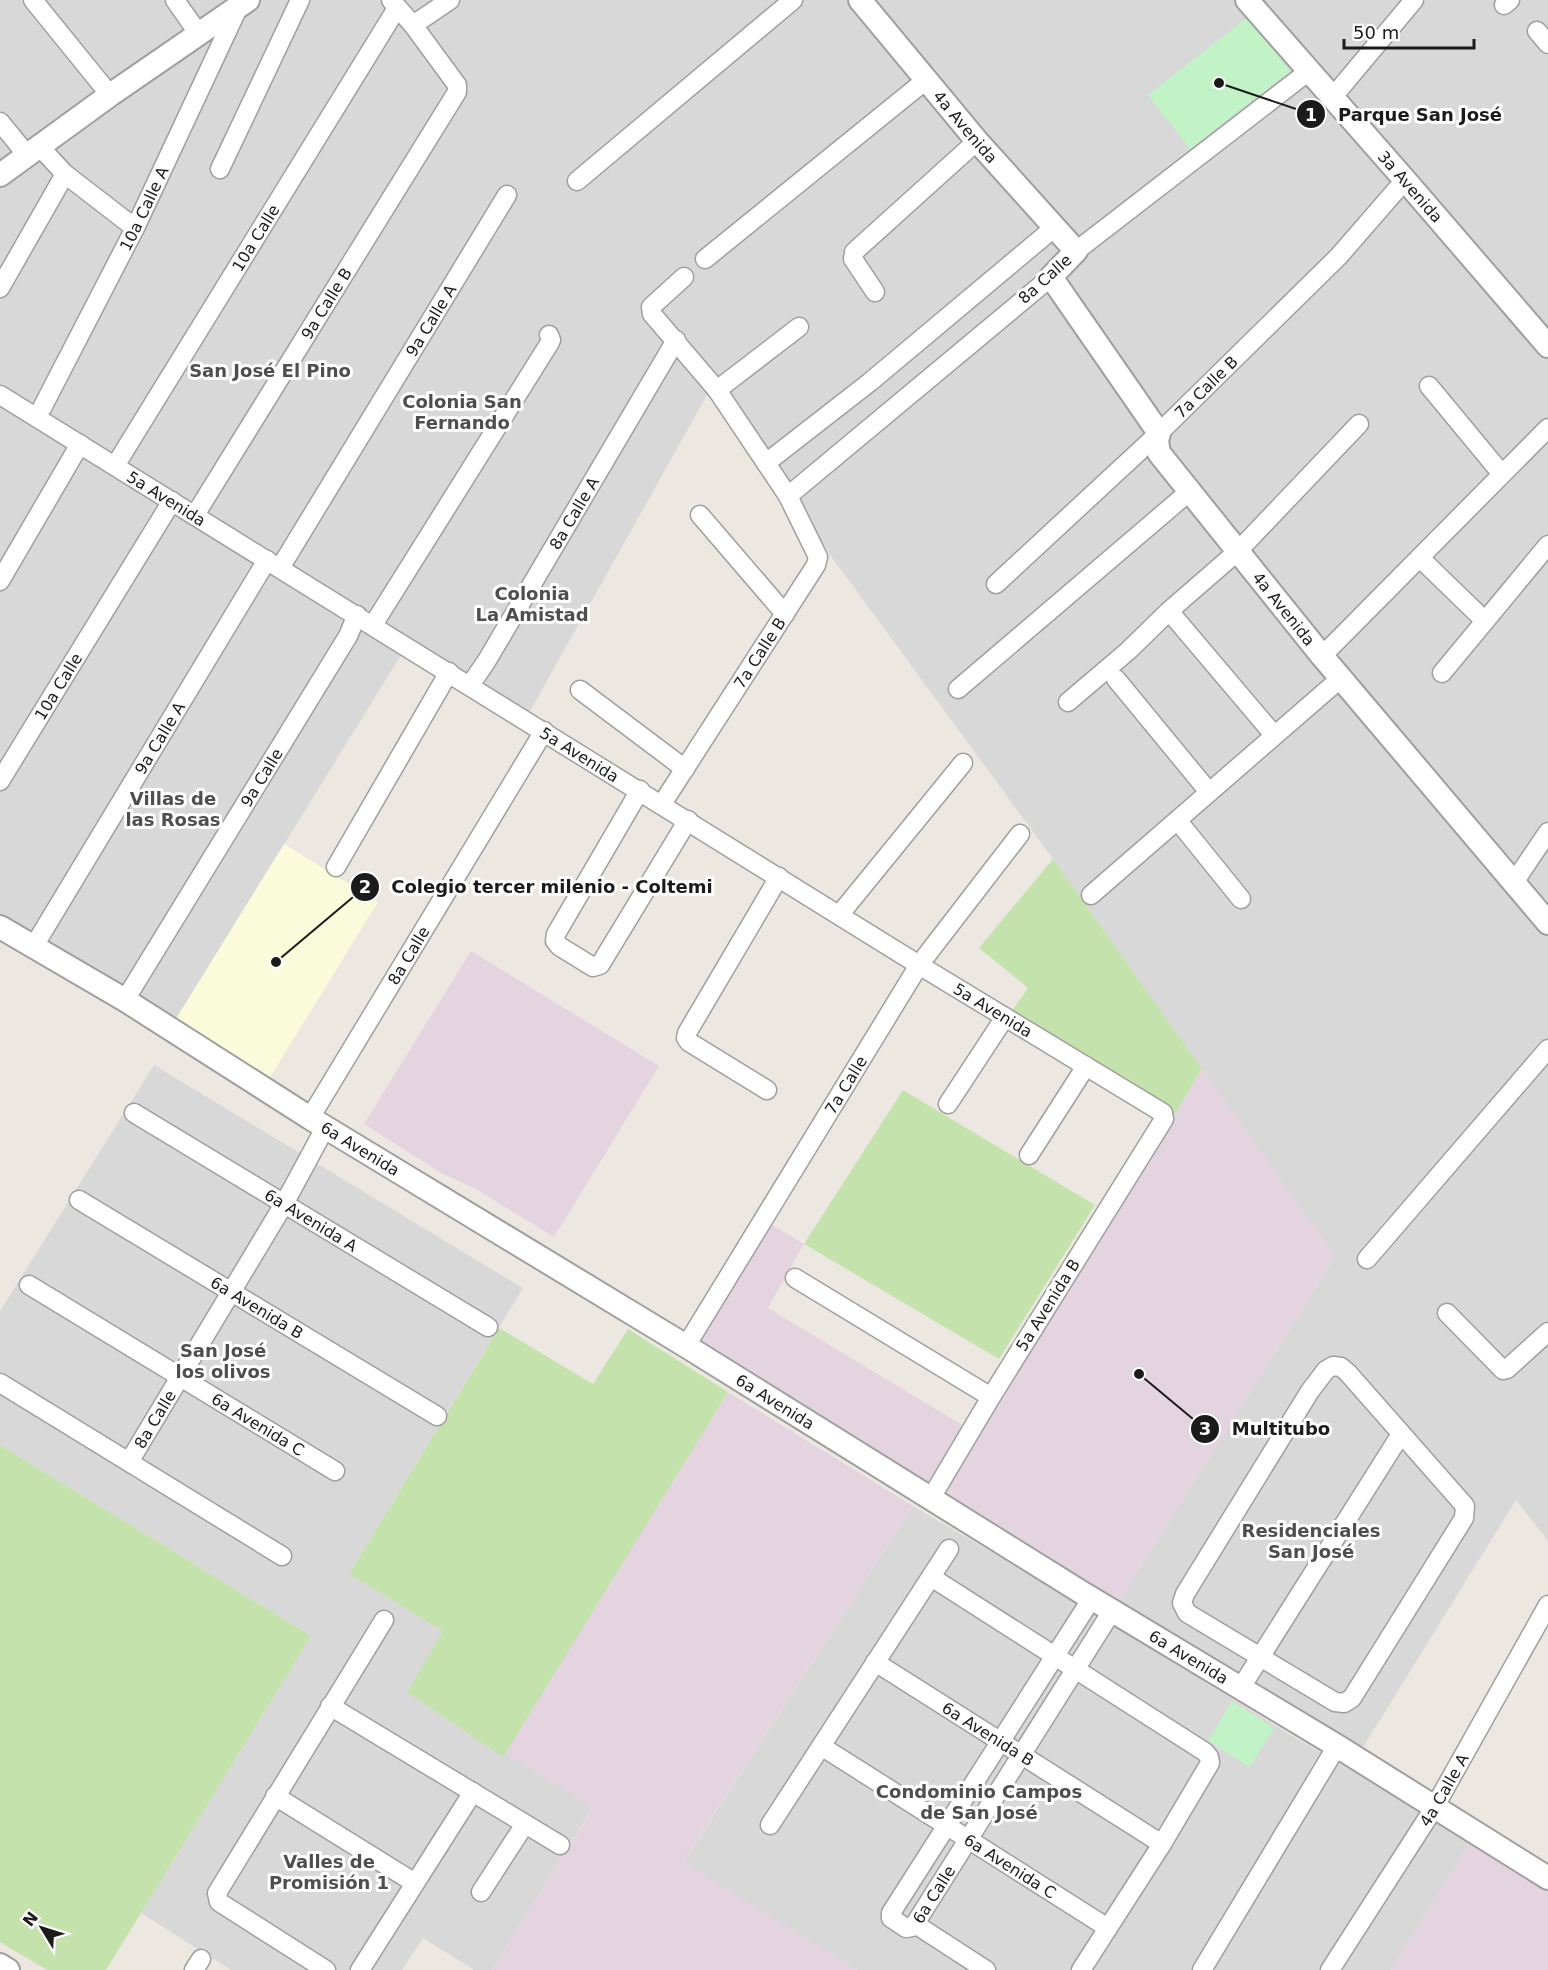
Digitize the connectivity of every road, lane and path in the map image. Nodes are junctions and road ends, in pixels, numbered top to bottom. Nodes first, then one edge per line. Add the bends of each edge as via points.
1 (33, 0) edge
2 (175, 0) edge
3 (300, 0) edge
4 (450, 0) edge
5 (793, 0) edge
6 (860, 0) edge
7 (1247, 0) edge
8 (1414, 0) edge
9 (244, 3) edge
10 (394, 4) edge
11 (413, 25) junction
12 (198, 33) junction
13 (1309, 71) junction
14 (926, 80) junction
15 (110, 95) junction
16 (1332, 98) junction
17 (0, 122) edge
18 (977, 141) junction
19 (33, 150) junction
20 (220, 169) dead end
21 (65, 174) junction
22 (0, 175) edge
23 (1405, 180) junction
24 (577, 181) dead end
25 (507, 195) dead end
26 (1055, 227) junction
27 (135, 228) junction
28 (1076, 251) junction
29 (705, 259) dead end
30 (684, 277) dead end
31 (1051, 277) junction
32 (0, 288) edge
33 (875, 292) dead end
34 (799, 327) dead end
35 (549, 335) dead end
36 (676, 340) junction
37 (1548, 346) edge
38 (1429, 386) dead end
39 (717, 390) junction
40 (0, 394) edge
41 (42, 408) dead end
42 (1359, 424) dead end
43 (1548, 428) edge
44 (1159, 433) junction
45 (80, 444) junction
46 (766, 463) junction
47 (115, 466) junction
48 (1501, 473) junction
49 (1190, 491) junction
50 (788, 496) junction
51 (172, 501) junction
52 (195, 515) junction
53 (700, 515) dead end
54 (1548, 545) edge
55 (1238, 551) junction
56 (1420, 558) junction
57 (274, 564) junction
58 (0, 580) edge
59 (996, 584) dead end
60 (1169, 611) junction
61 (785, 614) junction
62 (357, 615) junction
63 (1485, 621) junction
64 (373, 625) junction
65 (1322, 656) junction
66 (449, 672) junction
67 (1443, 673) dead end
68 (1341, 678) junction
69 (1116, 679) dead end
70 (470, 685) junction
71 (580, 690) dead end
72 (958, 690) dead end
73 (1068, 702) dead end
74 (544, 731) junction
75 (1274, 735) junction
76 (963, 763) dead end
77 (685, 769) junction
78 (0, 781) edge
79 (640, 790) junction
80 (1209, 792) junction
81 (662, 804) junction
82 (688, 820) junction
83 (1178, 821) junction
84 (1548, 832) edge
85 (1020, 834) dead end
86 (336, 867) dead end
87 (779, 877) junction
88 (1515, 881) junction
89 (1091, 895) dead end
90 (1241, 899) dead end
91 (840, 914) junction
92 (1548, 923) edge
93 (0, 927) edge
94 (34, 946) junction
95 (919, 964) junction
96 (125, 1000) junction
97 (1005, 1017) junction
98 (1548, 1049) edge
99 (1086, 1066) junction
100 (767, 1090) dead end
101 (948, 1104) dead end
102 (135, 1113) dead end
103 (1163, 1113) joint
104 (317, 1123) junction
105 (1029, 1155) dead end
106 (79, 1200) dead end
107 (284, 1204) junction
108 (1367, 1259) dead end
109 (795, 1278) dead end
110 (29, 1285) dead end
111 (231, 1291) junction
112 (1447, 1313) dead end
113 (488, 1327) dead end
114 (1548, 1332) edge
115 (686, 1346) junction
116 (180, 1377) junction
117 (0, 1383) edge
118 (991, 1396) junction
119 (437, 1416) dead end
120 (1401, 1434) junction
121 (129, 1462) junction
122 (335, 1471) dead end
123 (931, 1498) junction
124 (949, 1549) dead end
125 (282, 1556) dead end
126 (931, 1577) junction
127 (1092, 1598) junction
128 (1548, 1605) edge
129 (1112, 1611) junction
130 (384, 1620) dead end
131 (1055, 1656) junction
132 (1260, 1658) junction
133 (875, 1662) junction
134 (1076, 1669) junction
135 (1240, 1689) junction
136 (330, 1706) junction
137 (1001, 1742) junction
138 (821, 1746) junction
139 (1337, 1746) junction
140 (1022, 1755) junction
141 (473, 1792) junction
142 (275, 1796) junction
143 (1434, 1808) junction
144 (525, 1824) junction
145 (770, 1825) dead end
146 (947, 1826) junction
147 (968, 1839) junction
148 (1162, 1844) junction
149 (561, 1845) dead end
150 (1548, 1878) edge
151 (415, 1883) junction
152 (481, 1892) dead end
153 (915, 1924) junction
154 (1108, 1928) junction
155 (0, 1965) edge
156 (8, 1970) edge
157 (326, 1970) edge
158 (360, 1970) edge
159 (986, 1970) edge
160 (1081, 1970) edge
161 (1202, 1970) edge
162 (1330, 1970) edge

1 - 15 street
2 - 12 street
3 - 20 street
4 - 11 street
5 - 24 street
6 - 14 street, 4a Avenida
7 - 13 street, 3a Avenida
8 - 16 street
9 - 12 street
9 - 27 street, 10a Calle A
10 - 11 street
10 - 47 street, 10a Calle
11 - 52 street, 9a Calle B via 457,85 457,92
12 - 15 street
13 - 16 street, 3a Avenida
13 - 28 street, 8a Calle
14 - 18 street, 4a Avenida
14 - 29 street
15 - 19 street
16 - 23 street, 3a Avenida
17 - 19 street
18 - 26 street, 4a Avenida
18 - 33 street via 854,252 853,259
19 - 21 street
19 - 22 street
21 - 27 street
21 - 32 street
23 - 37 street, 3a Avenida
23 - 44 street, 7a Calle B via 1339,256
25 - 57 street, 9a Calle A
26 - 28 street, 4a Avenida
26 - 46 street via 870,382
27 - 41 street, 10a Calle A
28 - 31 street, 8a Calle
30 - 36 street via 651,308
31 - 44 street, 4a Avenida
31 - 50 street, 8a Calle
34 - 39 street
35 - 64 street via 549,344
36 - 39 street
36 - 70 street, 8a Calle A
38 - 48 street
39 - 46 street
40 - 45 street, 5a Avenida
42 - 55 street
43 - 48 street
44 - 49 street, 4a Avenida via 1159,453
44 - 59 street, 7a Calle B
45 - 47 street, 5a Avenida
45 - 58 street
46 - 50 street
47 - 51 street, 5a Avenida
48 - 56 street
49 - 55 street, 4a Avenida
49 - 72 street
50 - 61 street, 7a Calle B via 818,557
51 - 52 street, 5a Avenida
51 - 78 street, 10a Calle
52 - 57 street, 5a Avenida
53 - 61 street
54 - 63 street
55 - 60 street
55 - 65 street, 4a Avenida
56 - 63 street
56 - 65 street
57 - 62 street, 5a Avenida
57 - 94 street, 9a Calle A
60 - 73 street
60 - 75 street
61 - 77 street, 7a Calle B
62 - 64 street, 5a Avenida
62 - 96 street, 9a Calle via 348,636
63 - 67 street
64 - 66 street, 5a Avenida
65 - 68 street, 4a Avenida
66 - 70 street, 5a Avenida
66 - 86 street
68 - 75 street
68 - 88 street, 4a Avenida
69 - 80 street
70 - 74 street, 5a Avenida
71 - 77 street
74 - 79 street, 5a Avenida
74 - 104 street, 8a Calle
75 - 80 street
76 - 91 street
77 - 81 street, 7a Calle B
79 - 81 street, 5a Avenida
79 - 82 street via 556,934 559,946 593,967 600,965
80 - 83 street
81 - 82 street, 5a Avenida
82 - 87 street, 5a Avenida
83 - 89 street
83 - 90 street
84 - 88 street
85 - 95 street, 7a Calle
87 - 91 street, 5a Avenida
87 - 100 street via 686,1038
88 - 92 street, 4a Avenida
91 - 95 street, 5a Avenida
93 - 94 street, 6a Avenida
94 - 96 street, 6a Avenida
95 - 97 street, 5a Avenida
95 - 115 street, 7a Calle
96 - 104 street, 6a Avenida
97 - 99 street, 5a Avenida
97 - 101 street
98 - 108 street
99 - 103 street, 5a Avenida
99 - 105 street
102 - 107 street, 6a Avenida A
103 - 118 street, 5a Avenida B via 1164,1119
104 - 107 street, 8a Calle
104 - 115 street, 6a Avenida
106 - 111 street, 6a Avenida B
107 - 111 street, 8a Calle
107 - 113 street, 6a Avenida A
109 - 118 street
110 - 116 street, 6a Avenida C
111 - 116 street, 8a Calle
111 - 119 street, 6a Avenida B
112 - 114 street via 1503,1370
115 - 123 street, 6a Avenida
116 - 121 street, 8a Calle
116 - 122 street, 6a Avenida C
117 - 121 street
118 - 123 street, 5a Avenida B
120 - 132 street
120 - 132 street via 1465,1506 1464,1518 1352,1698 1344,1703 1335,1702
120 - 132 street via 1341,1367 1326,1370 1182,1603 1186,1613
121 - 125 street
123 - 127 street, 6a Avenida
124 - 126 street
126 - 131 street
126 - 133 street
127 - 129 street, 6a Avenida
127 - 131 street, 6a Calle
128 - 143 street, 4a Calle A
129 - 134 street, 6a Calle
129 - 135 street, 6a Avenida
130 - 136 street
131 - 134 street
131 - 137 street, 6a Calle
132 - 135 street
133 - 137 street, 6a Avenida B
133 - 138 street
134 - 140 street, 6a Calle
134 - 148 street via 1209,1757 1210,1763
135 - 139 street, 6a Avenida
136 - 141 street
136 - 142 street
137 - 140 street, 6a Avenida B
137 - 146 street, 6a Calle
138 - 145 street
138 - 146 street, 6a Avenida C
139 - 143 street, 6a Avenida
139 - 161 street
140 - 147 street, 6a Calle
140 - 148 street, 6a Avenida B
141 - 144 street
141 - 151 street
142 - 151 street
142 - 157 street via 217,1893 219,1902
143 - 150 street, 6a Avenida
143 - 162 street, 4a Calle A
144 - 149 street
144 - 152 street
146 - 147 street, 6a Avenida C
146 - 153 street, 6a Calle via 891,1913 891,1918 906,1928
147 - 153 street, 6a Calle
147 - 154 street, 6a Avenida C
148 - 154 street
151 - 158 street
153 - 159 street
154 - 160 street
155 - 156 street

